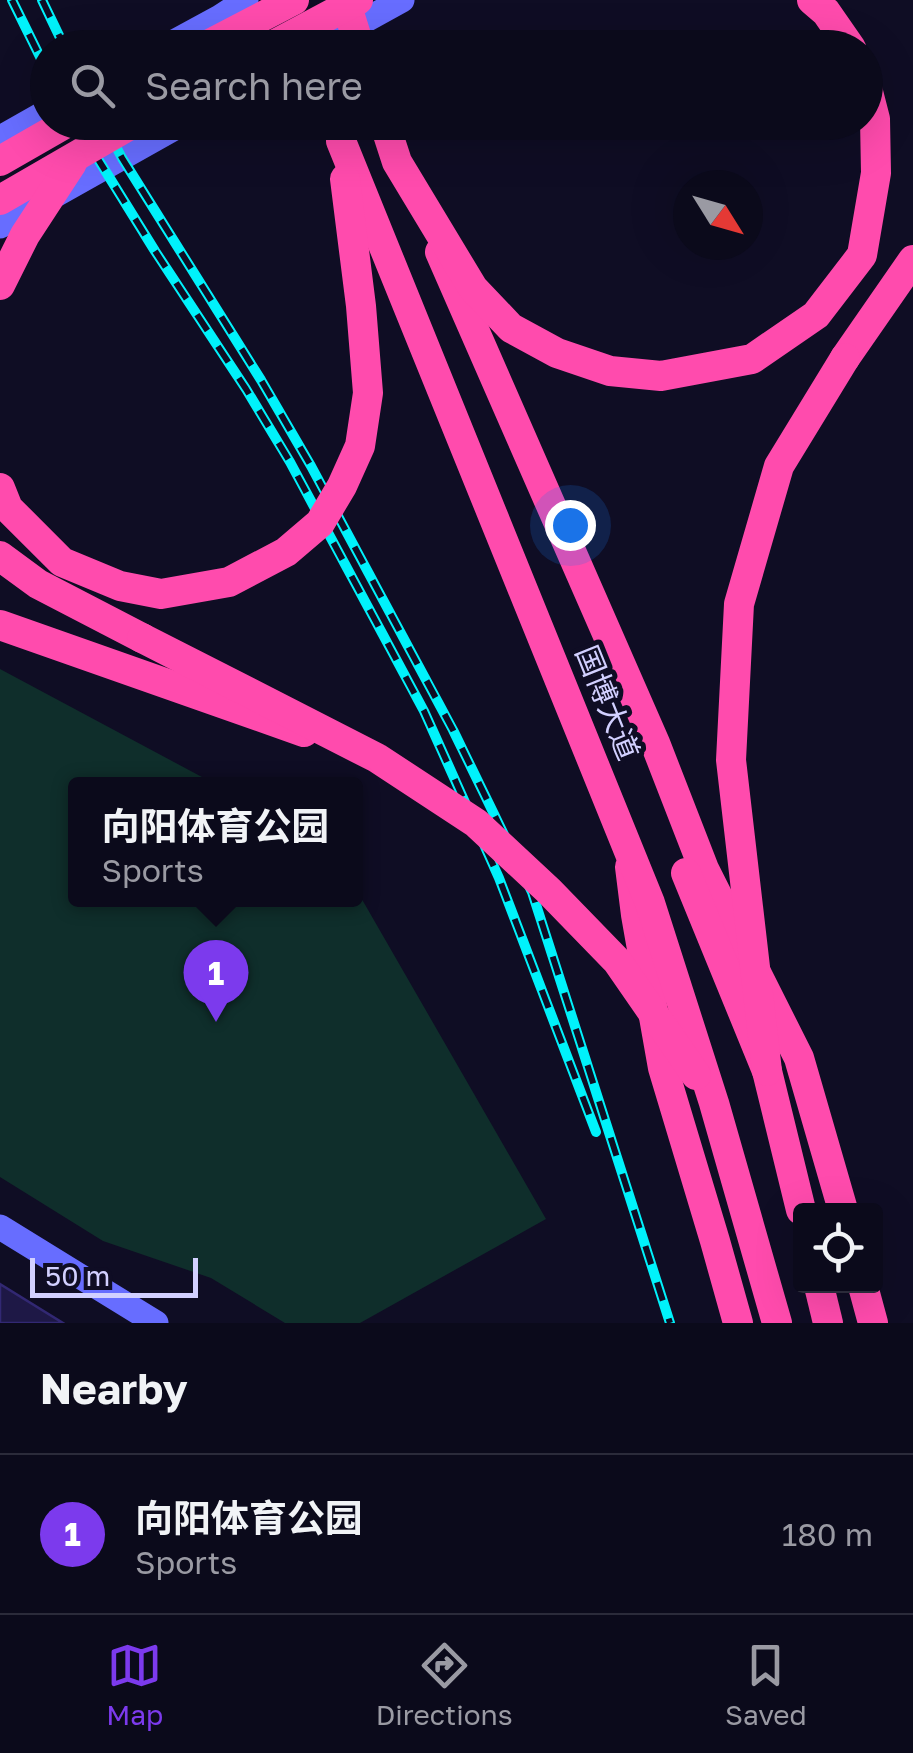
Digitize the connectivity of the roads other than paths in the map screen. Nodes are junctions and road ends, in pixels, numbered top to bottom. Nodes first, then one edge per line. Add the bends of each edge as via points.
1 (246, 0) edge
2 (273, 0) edge
3 (283, 0) edge
4 (294, 0) edge
5 (333, 0) edge
6 (345, 0) edge
7 (358, 0) edge
8 (402, 0) edge
9 (812, 0) edge
10 (196, 30) edge
11 (236, 30) edge
12 (289, 30) edge
13 (292, 30) edge
14 (302, 30) edge
15 (346, 30) edge
16 (349, 30) edge
17 (366, 30) edge
18 (838, 30) edge
19 (30, 121) edge
20 (0, 138) edge
21 (37, 140) edge
22 (104, 140) edge
23 (152, 140) edge
24 (337, 140) edge
25 (340, 140) edge
26 (341, 140) edge
27 (390, 140) edge
28 (392, 140) edge
29 (875, 140) edge
30 (75, 157) junction
31 (0, 161) edge
32 (397, 162) junction
33 (0, 200) edge
34 (0, 226) edge
35 (913, 260) edge
36 (0, 285) edge
37 (0, 488) edge
38 (0, 556) edge
39 (0, 625) edge
40 (377, 758) junction
41 (766, 1071) junction
42 (714, 1103) junction
43 (799, 1203) edge
44 (841, 1203) edge
45 (0, 1227) edge
46 (821, 1293) edge
47 (865, 1293) edge
48 (156, 1323) edge
49 (738, 1323) edge
50 (778, 1323) edge
51 (828, 1323) edge
52 (873, 1323) edge

1 - 10 main road
2 - 12 highway, bridge
3 - 13 highway
4 - 11 highway, bridge
5 - 15 highway
6 - 16 highway, bridge
7 - 14 highway, bridge
8 - 17 main road
9 - 18 highway
19 - 20 main road
21 - 31 highway
22 - 30 highway, bridge
23 - 34 main road
24 - 37 highway, bridge via 368,393 360,446 320,523 286,552 228,582 161,594 62,562 8,508
25 - 42 highway, 国博大道, bridge via 650,902
26 - 49 highway via 621,794 662,1068
27 - 32 highway, 国博大道, bridge
28 - 44 highway via 704,869 800,1058
29 - 32 highway, bridge via 862,254 816,315 752,359 662,376 610,371 556,353 511,328 472,288
30 - 33 highway, bridge
30 - 36 highway, bridge
32 - 41 highway, 国博大道, bridge
35 - 41 highway, bridge via 779,466 739,604 731,760
38 - 40 highway, bridge via 38,584
39 - 40 highway, bridge
40 - 42 highway, bridge via 476,823 618,961
41 - 43 highway, 国博大道
42 - 50 highway, 国博大道, bridge
45 - 48 main road
46 - 51 highway
47 - 52 highway

